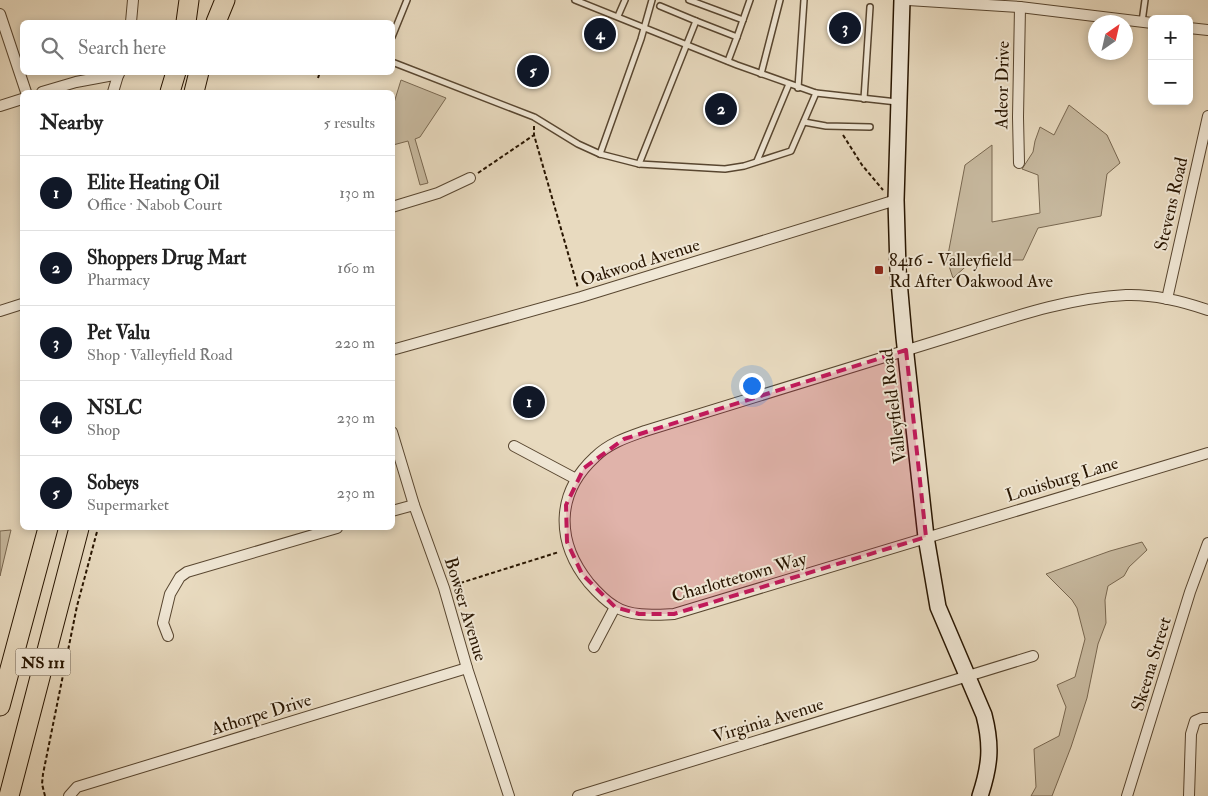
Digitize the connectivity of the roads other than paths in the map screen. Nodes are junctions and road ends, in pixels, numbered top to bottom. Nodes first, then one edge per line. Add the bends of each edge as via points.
1 (133, 0) edge
2 (189, 0) edge
3 (212, 0) edge
4 (225, 0) edge
5 (407, 0) edge
6 (575, 0) edge
7 (625, 0) edge
8 (652, 0) edge
9 (689, 0) edge
10 (750, 0) edge
11 (780, 0) edge
12 (804, 0) edge
13 (902, 0) edge
14 (908, 0) edge
15 (1145, 0) edge
16 (660, 6) dead end
17 (870, 7) dead end
18 (1020, 7) junction
19 (0, 14) edge
20 (618, 16) junction
21 (131, 20) edge
22 (186, 20) edge
23 (209, 20) edge
24 (217, 20) edge
25 (743, 20) junction
26 (696, 21) junction
27 (1147, 23) edge
28 (644, 27) junction
29 (1193, 28) edge
30 (395, 30) edge
31 (1208, 30) edge
32 (737, 37) junction
33 (688, 44) junction
34 (728, 61) junction
35 (395, 63) edge
36 (20, 74) edge
37 (761, 74) junction
38 (20, 75) edge
39 (109, 75) edge
40 (118, 75) edge
41 (175, 75) edge
42 (198, 75) edge
43 (789, 84) junction
44 (798, 88) junction
45 (25, 90) edge
46 (49, 90) edge
47 (114, 90) edge
48 (171, 90) edge
49 (194, 90) edge
50 (816, 93) junction
51 (20, 99) edge
52 (864, 99) junction
53 (899, 102) junction
54 (0, 106) edge
55 (1208, 116) edge
56 (804, 122) junction
57 (870, 127) dead end
58 (600, 154) junction
59 (757, 161) junction
60 (1018, 163) dead end
61 (639, 164) junction
62 (470, 178) road end
63 (896, 196) junction
64 (395, 206) edge
65 (1167, 299) junction
66 (20, 305) edge
67 (1208, 310) edge
68 (0, 311) edge
69 (395, 349) edge
70 (906, 350) junction
71 (395, 442) edge
72 (514, 446) dead end
73 (1208, 453) edge
74 (576, 479) junction
75 (414, 504) junction
76 (395, 510) edge
77 (47, 530) edge
78 (78, 530) edge
79 (330, 530) edge
80 (926, 537) junction
81 (1208, 543) edge
82 (615, 607) junction
83 (168, 636) dead end
84 (594, 647) dead end
85 (1033, 656) dead end
86 (467, 668) junction
87 (966, 676) junction
88 (0, 706) edge
89 (1208, 718) edge
90 (9, 796) edge
91 (68, 796) edge
92 (509, 796) edge
93 (578, 796) edge
94 (980, 796) edge
95 (1127, 796) edge
96 (1189, 796) edge

1 - 21 street
2 - 22 highway
3 - 23 highway
4 - 24 highway
5 - 30 lane
6 - 20 lane
7 - 20 lane
8 - 28 lane
9 - 25 lane
10 - 25 lane
11 - 37 lane
12 - 44 lane
13 - 53 street, Valleyfield Road
14 - 18 street
15 - 27 lane
16 - 26 lane
17 - 52 lane
18 - 27 street
18 - 60 street, Adeor Drive
19 - 36 street
20 - 28 lane
25 - 32 lane
26 - 32 lane
26 - 33 lane
28 - 33 lane
28 - 58 lane
29 - 31 street
32 - 34 lane
33 - 34 lane
33 - 61 lane
34 - 37 lane
35 - 58 lane via 534,116
37 - 43 lane
38 - 45 street
39 - 46 street
40 - 47 street
41 - 48 highway
42 - 49 highway
43 - 44 lane
43 - 59 lane
44 - 50 lane
50 - 52 lane
50 - 56 lane
51 - 54 street
52 - 53 lane
53 - 63 street, Valleyfield Road
55 - 65 street, Stevens Road
56 - 57 lane
56 - 59 lane via 791,151
58 - 61 lane
59 - 61 lane via 725,169
62 - 64 street via 438,193
63 - 69 street, Oakwood Avenue via 581,298
63 - 70 street, Valleyfield Road via 898,270
65 - 67 street, Charlottetown Way
65 - 70 street, Charlottetown Way via 1129,295 1080,300
66 - 68 street
70 - 74 street, Charlottetown Way via 624,439 596,456
70 - 80 street, Valleyfield Road
71 - 75 street, Bowser Avenue
72 - 74 street
73 - 80 street, Louisburg Lane
74 - 82 street, Charlottetown Way via 566,505 569,549 582,574
75 - 76 street
75 - 86 street, Bowser Avenue via 444,588
77 - 88 highway, NS 111
78 - 90 highway, NS 111
79 - 83 street via 187,572 170,594 163,623
80 - 82 street, Charlottetown Way via 674,614 631,613
80 - 87 street, Valleyfield Road via 938,607
81 - 95 street, Skeena Street
82 - 84 street
85 - 87 street, Virginia Avenue
86 - 91 street, Athorpe Drive via 77,787
86 - 92 street, Bowser Avenue
87 - 93 street, Virginia Avenue
87 - 94 street, Valleyfield Road via 989,734 989,763
89 - 96 street via 1195,721 1192,727

